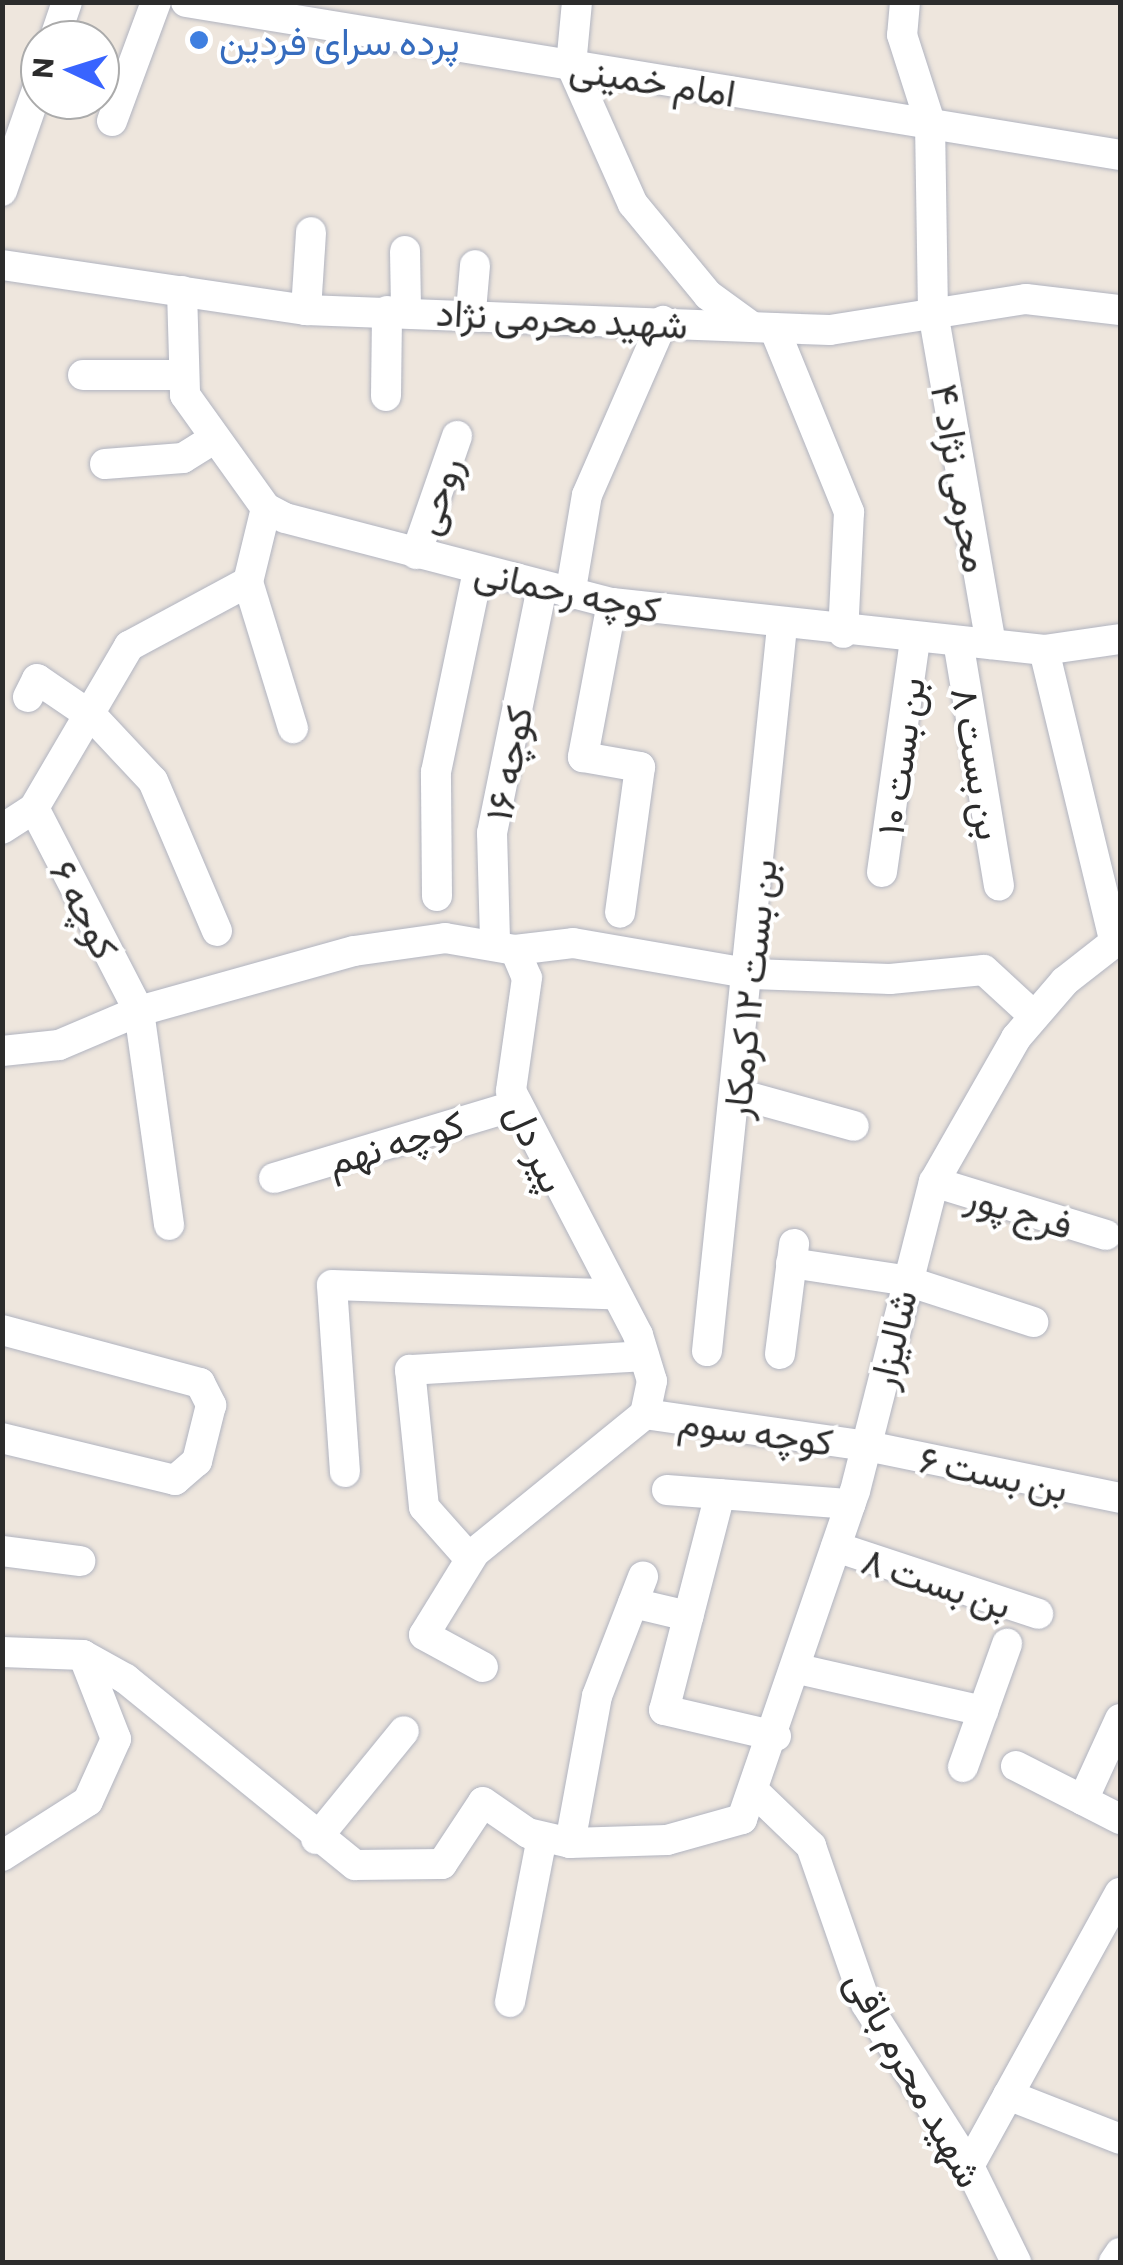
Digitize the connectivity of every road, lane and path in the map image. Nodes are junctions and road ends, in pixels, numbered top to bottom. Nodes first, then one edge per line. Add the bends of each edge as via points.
1 (156, 2) edge
2 (186, 2) edge
3 (577, 2) edge
4 (905, 2) edge
5 (319, 14) edge
6 (570, 65) junction
7 (27, 120) edge
8 (112, 121) dead end
9 (930, 122) junction
10 (1120, 155) edge
11 (2, 191) edge
12 (311, 232) dead end
13 (404, 251) dead end
14 (2, 264) edge
15 (475, 264) dead end
16 (182, 290) junction
17 (306, 310) junction
18 (1120, 310) edge
19 (397, 311) junction
20 (471, 311) junction
21 (933, 312) junction
22 (664, 321) junction
23 (763, 328) junction
24 (181, 375) junction
25 (83, 376) dead end
26 (386, 396) dead end
27 (457, 436) dead end
28 (212, 440) junction
29 (105, 464) dead end
30 (266, 508) junction
31 (416, 554) junction
32 (478, 571) junction
33 (248, 582) junction
34 (556, 592) junction
35 (612, 603) junction
36 (782, 628) junction
37 (843, 633) junction
38 (916, 639) junction
39 (1120, 639) edge
40 (958, 641) junction
41 (991, 644) junction
42 (1044, 650) junction
43 (28, 697) dead end
44 (94, 718) junction
45 (293, 728) dead end
46 (34, 808) junction
47 (2, 829) edge
48 (882, 872) dead end
49 (1000, 886) dead end
50 (437, 896) dead end
51 (620, 913) dead end
52 (216, 931) dead end
53 (1117, 939) edge
54 (505, 945) junction
55 (752, 974) junction
56 (139, 1011) junction
57 (1034, 1016) junction
58 (2, 1051) edge
59 (738, 1094) junction
60 (517, 1105) junction
61 (854, 1126) dead end
62 (274, 1178) dead end
63 (934, 1182) junction
64 (168, 1225) dead end
65 (1106, 1235) dead end
66 (904, 1280) junction
67 (610, 1294) junction
68 (1033, 1322) dead end
69 (2, 1330) edge
70 (707, 1350) dead end
71 (780, 1354) dead end
72 (644, 1356) junction
73 (645, 1414) junction
74 (2, 1438) edge
75 (867, 1446) junction
76 (344, 1472) dead end
77 (667, 1490) dead end
78 (720, 1494) junction
79 (1120, 1498) edge
80 (850, 1504) junction
81 (836, 1547) junction
82 (2, 1551) edge
83 (470, 1560) junction
84 (80, 1561) dead end
85 (1038, 1614) dead end
86 (688, 1616) junction
87 (1006, 1644) dead end
88 (2, 1652) edge
89 (83, 1655) junction
90 (483, 1667) dead end
91 (798, 1669) junction
92 (983, 1711) junction
93 (1120, 1719) edge
94 (404, 1731) dead end
95 (776, 1736) junction
96 (963, 1766) dead end
97 (1016, 1766) dead end
98 (758, 1794) junction
99 (1082, 1800) junction
100 (1120, 1820) edge
101 (316, 1839) junction
102 (556, 1840) junction
103 (2, 1856) edge
104 (1120, 1892) edge
105 (510, 2002) dead end
106 (1008, 2095) junction
107 (1120, 2140) edge
108 (969, 2166) junction
109 (1120, 2253) edge
110 (1016, 2262) edge
111 (1114, 2262) edge

1 - 8 street
2 - 5 street, امام خمینی
3 - 6 street
4 - 9 street, محرمی نژاد ۴ via 902,35
5 - 6 street, امام خمینی
6 - 9 street, امام خمینی
6 - 23 street via 632,204 708,296
7 - 11 street
9 - 10 street, امام خمینی
9 - 21 street, محرمی نژاد ۴
12 - 17 street
13 - 19 street
14 - 16 street, شهید محرمی نژاد
15 - 20 street
16 - 17 street, شهید محرمی نژاد
16 - 24 street
17 - 19 street, شهید محرمی نژاد
18 - 21 street, شهید محرمی نژاد via 1026,299
19 - 20 street, شهید محرمی نژاد
19 - 26 street
20 - 22 street, شهید محرمی نژاد
21 - 23 street, شهید محرمی نژاد via 830,330
21 - 41 street, محرمی نژاد ۴
22 - 23 street, شهید محرمی نژاد
22 - 34 street, کوچه ۱۶ via 588,495
23 - 37 street via 849,512
24 - 25 street
24 - 28 street
27 - 31 street, روحی
28 - 29 street via 183,458
28 - 30 street
30 - 31 street, کوچه رحمانی
30 - 33 street
31 - 32 street, کوچه رحمانی
32 - 34 street, کوچه رحمانی
32 - 50 street via 436,772
33 - 44 street via 130,646
33 - 45 street
34 - 35 street, کوچه رحمانی
34 - 54 street, کوچه ۱۶ via 492,832
35 - 36 street, کوچه رحمانی
35 - 51 street via 583,757 640,767
36 - 37 street, کوچه رحمانی
36 - 55 street, بن بست ۱۲ کرمکار
37 - 38 street, کوچه رحمانی
38 - 40 street, کوچه رحمانی
38 - 48 street, بن بست ۱۰
39 - 42 street, کوچه رحمانی
40 - 41 street, کوچه رحمانی
40 - 49 street, بن بست ۸
41 - 42 street, کوچه رحمانی
42 - 53 street
43 - 44 street via 37,679
44 - 46 street
44 - 52 street via 153,781
46 - 47 street
46 - 56 street, کوچه ۶
53 - 57 street, شالیزار
54 - 55 street via 573,943
54 - 56 street via 354,951
54 - 60 street, پیر دل via 526,978 511,1091
55 - 57 street via 890,979 984,970
55 - 59 street, بن بست ۱۲ کرمکار
56 - 58 street via 59,1044
56 - 64 street, کوچه ۶
57 - 63 street, شالیزار
59 - 61 street
59 - 70 street, بن بست ۱۲ کرمکار
60 - 62 street, کوچه نهم
60 - 67 street, پیر دل
63 - 65 street, فرج پور
63 - 66 street, شالیزار
66 - 68 street
66 - 71 street via 792,1254
66 - 75 street, شالیزار
67 - 72 street, پیر دل
67 - 76 street via 332,1284 326,1296
69 - 74 street via 200,1383 211,1405 206,1437 188,1474 175,1480
72 - 73 street, پیر دل via 652,1381
72 - 83 street via 410,1370 424,1507
73 - 75 street, کوچه سوم
73 - 83 street
75 - 79 street, بن بست ۶
75 - 80 street, شالیزار
77 - 78 street
78 - 80 street
78 - 86 street
80 - 81 street, شالیزار
81 - 85 street, بن بست ۸
81 - 91 street, شالیزار
82 - 84 street
83 - 90 street via 424,1635
86 - 95 street via 664,1710
86 - 102 street via 638,1590 597,1696
87 - 92 street
88 - 89 street
89 - 101 street via 126,1679
89 - 103 street via 116,1738 88,1801
91 - 92 street
91 - 95 street, شالیزار
92 - 96 street
93 - 99 street
94 - 101 street
95 - 98 street, شالیزار
97 - 99 street
98 - 102 street via 728,1826 666,1840
98 - 108 street, شهید محرم باقی via 811,1846 866,2004
99 - 100 street
101 - 102 street via 355,1865 428,1867 452,1857 483,1802
102 - 105 street
104 - 106 street
106 - 107 street
106 - 108 street
108 - 110 street, شهید محرم باقی
109 - 111 street

